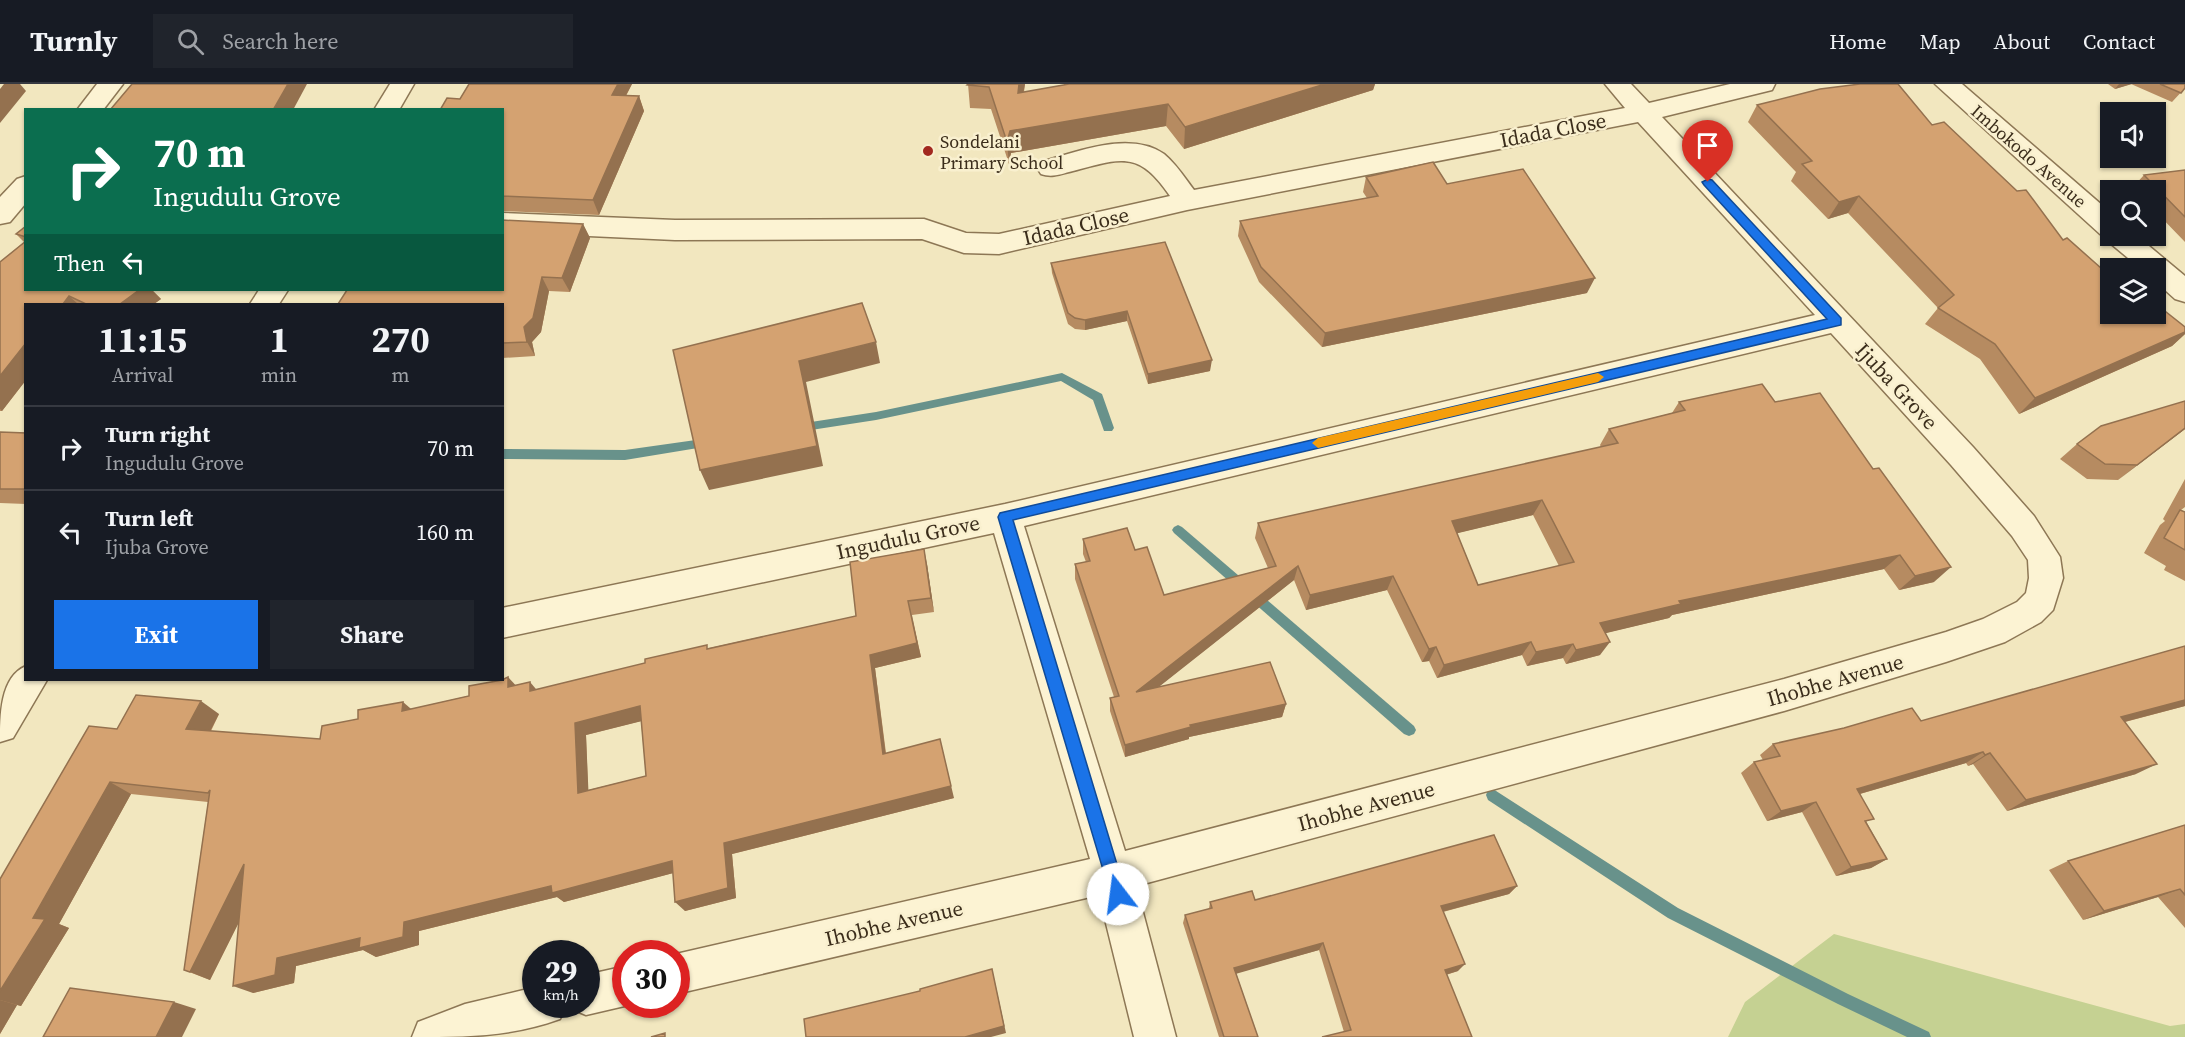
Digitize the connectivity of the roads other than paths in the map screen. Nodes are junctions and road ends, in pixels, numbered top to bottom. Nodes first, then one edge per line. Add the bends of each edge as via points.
1 (111, 84) edge
2 (402, 84) edge
3 (1617, 84) edge
4 (1763, 84) edge
5 (1947, 84) edge
6 (91, 108) edge
7 (387, 108) edge
8 (1643, 113) junction
9 (1050, 168) dead end
10 (24, 187) edge
11 (1187, 201) junction
12 (0, 215) edge
13 (2100, 218) edge
14 (504, 222) edge
15 (2132, 246) edge
16 (2185, 292) edge
17 (1837, 321) junction
18 (1005, 517) junction
19 (2041, 600) joint
20 (504, 623) edge
21 (28, 681) edge
22 (0, 726) edge
23 (1113, 873) junction
24 (690, 971) edge
25 (522, 1011) edge
26 (433, 1037) edge
27 (1155, 1037) edge

1 - 6 street
2 - 7 street
3 - 8 street, Ijuba Grove
4 - 8 street, Idada Close
5 - 13 street, Imbokodo Avenue
8 - 11 street, Idada Close
8 - 17 street, Ijuba Grove
9 - 11 street via 1122,152 1139,153 1160,166
10 - 12 street
11 - 14 street, Idada Close via 999,244 964,243 924,229 675,230
15 - 16 street
17 - 18 street, Ingudulu Grove
17 - 19 street, Ijuba Grove via 2023,526 2044,557 2046,578
18 - 20 street, Ingudulu Grove
18 - 23 street
19 - 23 street, Ihobhe Avenue via 2020,618 1993,631 1935,651 1784,695
21 - 22 street
23 - 24 street, Ihobhe Avenue
23 - 27 street
25 - 26 street via 465,1024

